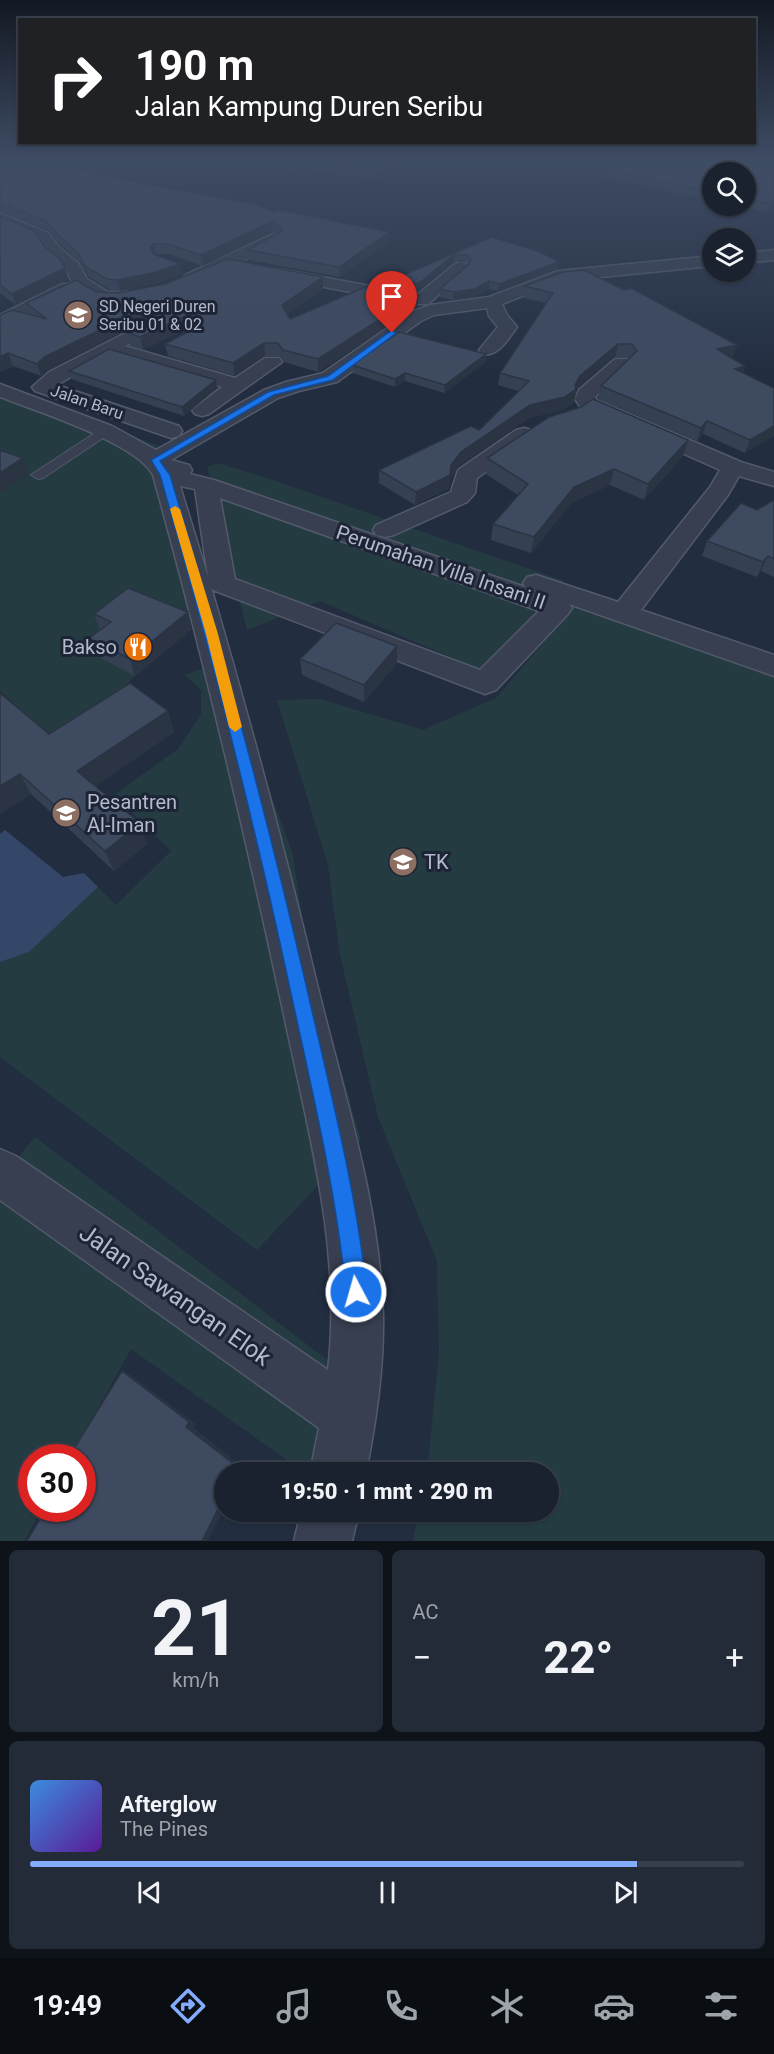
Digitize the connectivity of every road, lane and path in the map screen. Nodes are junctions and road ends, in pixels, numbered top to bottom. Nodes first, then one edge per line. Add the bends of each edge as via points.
1 (31, 231) edge
2 (273, 239) edge
3 (774, 255) edge
4 (756, 257) edge
5 (702, 262) edge
6 (227, 263) junction
7 (183, 267) dead end
8 (461, 267) edge
9 (323, 269) edge
10 (204, 274) junction
11 (302, 278) junction
12 (80, 282) junction
13 (177, 284) edge
14 (150, 292) edge
15 (422, 300) junction
16 (492, 302) junction
17 (457, 307) junction
18 (0, 322) edge
19 (151, 325) edge
20 (110, 348) junction
21 (164, 348) dead end
22 (488, 350) dead end
23 (146, 358) junction
24 (272, 362) dead end
25 (622, 363) edge
26 (238, 385) junction
27 (0, 390) edge
28 (546, 422) edge
29 (104, 431) junction
30 (159, 456) junction
31 (733, 467) junction
32 (38, 475) dead end
33 (774, 478) edge
34 (206, 485) junction
35 (385, 530) junction
36 (622, 614) junction
37 (774, 666) edge
38 (0, 1172) edge
39 (350, 1417) junction
40 (340, 1462) edge
41 (328, 1522) edge
42 (324, 1541) edge

1 - 12 street via 43,236 72,266
2 - 6 street
3 - 4 street
5 - 16 street via 558,276
6 - 10 street
6 - 11 street
7 - 10 street
8 - 15 street
9 - 11 street
10 - 13 street
11 - 15 street
12 - 14 street via 105,297
12 - 18 street
15 - 17 street
16 - 17 street
16 - 22 street via 508,327
17 - 30 street via 415,316 330,378 271,393
19 - 20 street, Jalan Baru
20 - 23 street
20 - 30 street, Jalan Baru via 42,387
21 - 23 street
23 - 26 street
24 - 26 street
25 - 31 street via 586,393 579,410
26 - 30 street
27 - 29 street
28 - 35 street via 466,475 459,497
29 - 30 street
29 - 32 lane
30 - 34 street, Perumahan Villa Insani II
30 - 35 street
30 - 39 street via 212,634 276,886 339,1169 350,1226 356,1292
31 - 33 street
31 - 36 street via 720,490
34 - 34 street, Perumahan Villa Insani II via 536,600 558,608 485,683 222,584
35 - 36 street
36 - 37 street
38 - 39 street, Jalan Sawangan Elok
39 - 40 street
41 - 42 street

